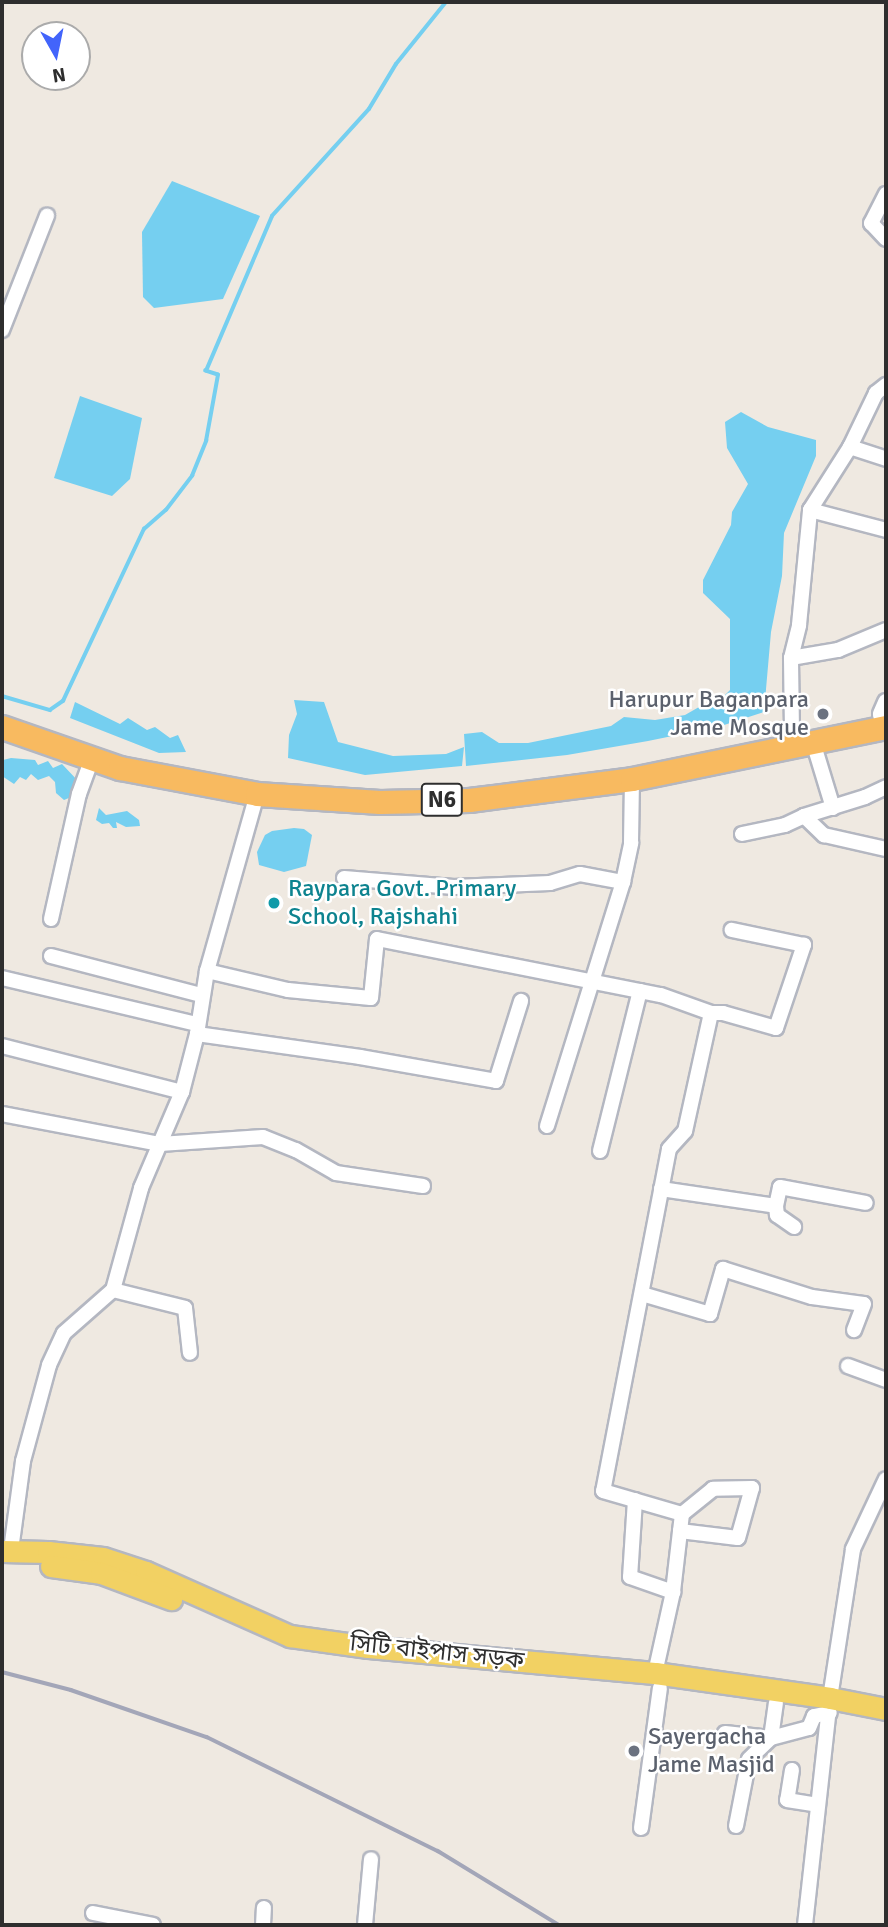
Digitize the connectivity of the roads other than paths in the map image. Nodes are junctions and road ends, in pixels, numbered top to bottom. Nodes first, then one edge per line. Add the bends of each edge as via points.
1 (886, 194) edge
2 (47, 216) dead end
3 (886, 239) edge
4 (2, 330) edge
5 (886, 385) edge
6 (850, 447) junction
7 (886, 459) edge
8 (810, 510) junction
9 (886, 530) edge
10 (886, 630) edge
11 (791, 658) junction
12 (2, 714) edge
13 (885, 717) edge
14 (2, 727) edge
15 (792, 731) junction
16 (813, 742) junction
17 (92, 759) junction
18 (632, 779) junction
19 (886, 787) edge
20 (257, 794) junction
21 (833, 808) junction
22 (804, 816) junction
23 (742, 834) dead end
24 (886, 849) edge
25 (344, 878) dead end
26 (623, 882) junction
27 (51, 919) dead end
28 (732, 930) dead end
29 (51, 956) dead end
30 (207, 971) junction
31 (2, 978) edge
32 (591, 981) junction
33 (640, 991) junction
34 (201, 995) junction
35 (521, 1001) dead end
36 (711, 1013) junction
37 (197, 1029) junction
38 (2, 1046) edge
39 (182, 1092) junction
40 (2, 1114) edge
41 (547, 1126) dead end
42 (160, 1144) junction
43 (600, 1151) dead end
44 (423, 1186) dead end
45 (661, 1189) junction
46 (866, 1203) dead end
47 (776, 1206) junction
48 (794, 1227) dead end
49 (113, 1290) junction
50 (642, 1294) junction
51 (854, 1330) dead end
52 (190, 1353) dead end
53 (848, 1366) dead end
54 (886, 1380) edge
55 (886, 1479) edge
56 (635, 1500) junction
57 (682, 1514) junction
58 (680, 1531) junction
59 (4, 1553) edge
60 (674, 1592) junction
61 (657, 1680) junction
62 (776, 1703) junction
63 (830, 1705) junction
64 (886, 1709) edge
65 (886, 1724) edge
66 (725, 1733) dead end
67 (771, 1738) junction
68 (792, 1770) dead end
69 (818, 1805) junction
70 (736, 1826) dead end
71 (641, 1828) dead end
72 (372, 1859) dead end
73 (264, 1908) dead end
74 (93, 1913) dead end
75 (153, 1925) edge
76 (264, 1925) edge
77 (365, 1925) edge
78 (805, 1925) edge

1 - 3 street via 871,223
2 - 4 street
5 - 6 street via 876,393
6 - 7 street
6 - 8 street
8 - 9 street
8 - 11 street via 799,625
10 - 11 street via 838,650
11 - 15 street
12 - 15 highway, N6 via 124,754 259,780 380,788 468,786 632,763
13 - 15 highway, N6
13 - 16 highway, N6
14 - 17 highway, N6
16 - 18 highway, N6
16 - 21 street
17 - 20 highway, N6
17 - 27 street via 79,794
18 - 20 highway, N6 via 469,800 380,803
18 - 26 street via 631,843
19 - 21 street
20 - 30 street
21 - 22 street
22 - 23 street
22 - 24 street via 824,835
25 - 26 street via 454,887 550,883 580,874
26 - 32 street
28 - 36 street via 804,945 776,1028
29 - 34 street
30 - 32 street via 288,990 371,998 377,939
30 - 34 street
31 - 37 street
32 - 33 street
32 - 41 street
33 - 36 street
33 - 43 street
34 - 37 street
35 - 37 street via 496,1081
36 - 45 street via 685,1131 669,1149
37 - 39 street
38 - 39 street
39 - 42 street
40 - 42 street
42 - 44 street via 263,1137 336,1173
42 - 49 street via 141,1188
45 - 47 street
45 - 50 street
46 - 47 street via 780,1187
47 - 48 street via 777,1215
49 - 52 street via 185,1308
49 - 59 street via 64,1333 49,1365
50 - 51 street via 710,1314 723,1269 812,1297 864,1304
50 - 56 street via 603,1491
53 - 54 street
55 - 63 street via 853,1549
56 - 57 street
56 - 60 street via 630,1577
57 - 58 street
57 - 58 street via 713,1489 752,1488 738,1538
58 - 60 street
59 - 61 main road via 17,1562 101,1573 289,1647
60 - 61 street
61 - 62 main road
61 - 63 main road
61 - 71 street
62 - 63 main road
62 - 67 street
63 - 64 main road
63 - 65 main road
63 - 67 street via 814,1716 809,1728
63 - 69 street
66 - 67 street
67 - 70 street via 749,1759
68 - 69 street via 787,1800
69 - 78 street
72 - 77 street
73 - 76 street
74 - 75 street

